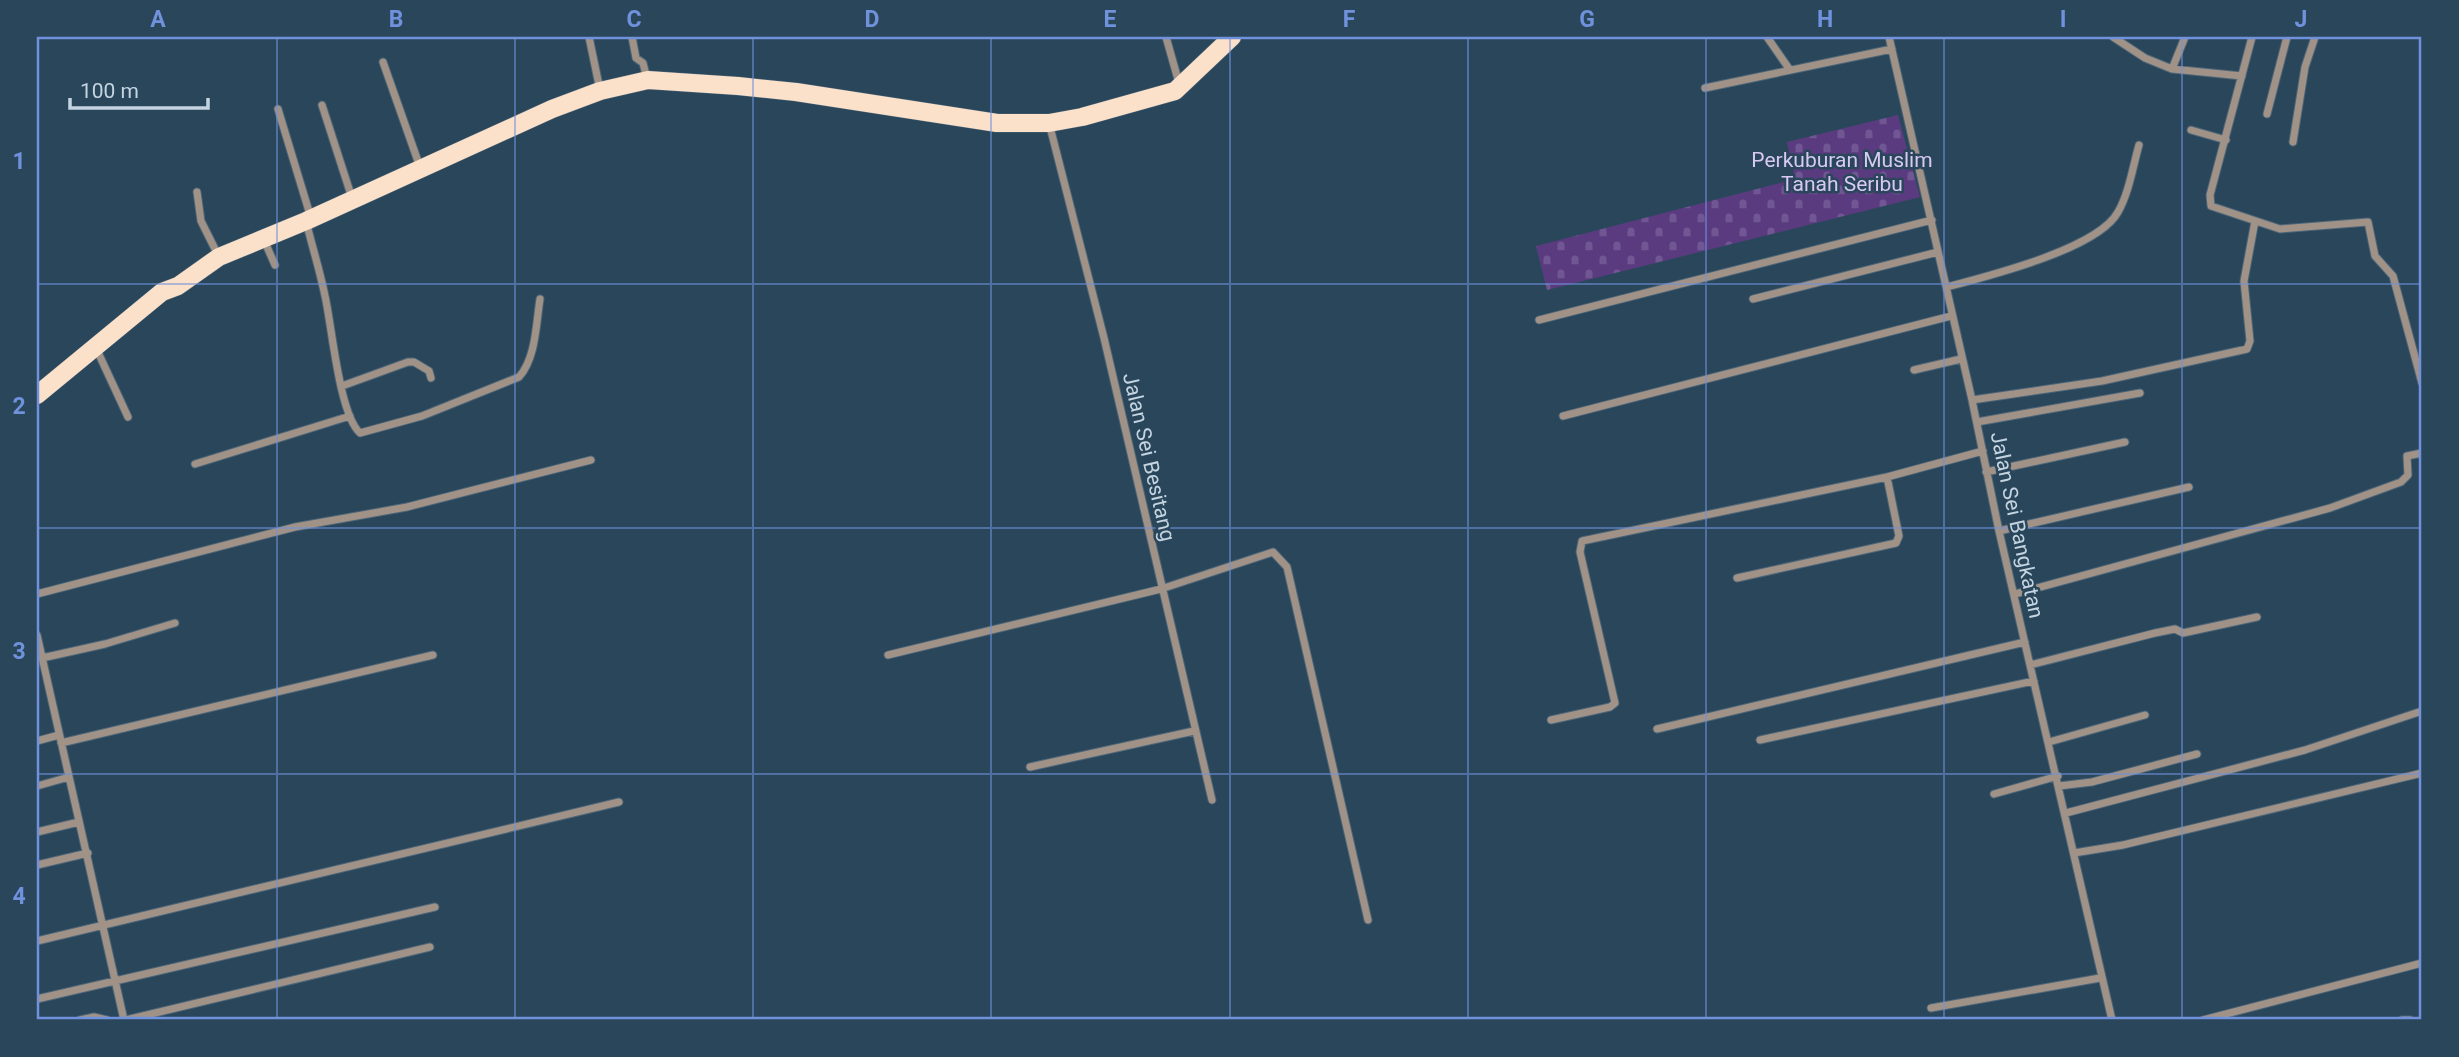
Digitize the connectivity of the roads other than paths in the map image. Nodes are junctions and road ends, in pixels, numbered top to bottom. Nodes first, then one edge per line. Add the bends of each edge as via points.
1 (589, 37) edge
2 (632, 37) edge
3 (1166, 37) edge
4 (1232, 37) edge
5 (1768, 37) edge
6 (1889, 37) edge
7 (2113, 37) edge
8 (2185, 37) edge
9 (2252, 37) edge
10 (2287, 37) edge
11 (2315, 37) edge
12 (1892, 49) junction
13 (383, 62) dead end
14 (2172, 69) junction
15 (1790, 70) junction
16 (2242, 76) junction
17 (648, 80) junction
18 (1181, 87) junction
19 (1705, 88) dead end
20 (600, 91) junction
21 (322, 105) dead end
22 (278, 109) dead end
23 (2267, 114) dead end
24 (1049, 123) junction
25 (2191, 130) dead end
26 (2226, 140) junction
27 (2293, 142) dead end
28 (2139, 145) dead end
29 (420, 170) junction
30 (197, 192) dead end
31 (352, 199) junction
32 (1932, 219) junction
33 (309, 220) junction
34 (2255, 221) junction
35 (264, 240) junction
36 (1938, 251) junction
37 (219, 257) junction
38 (275, 265) dead end
39 (1947, 287) junction
40 (540, 299) dead end
41 (1753, 299) dead end
42 (1951, 316) junction
43 (1539, 320) dead end
44 (95, 346) junction
45 (1961, 359) junction
46 (1914, 370) dead end
47 (431, 378) dead end
48 (2422, 383) edge
49 (342, 386) junction
50 (2140, 393) dead end
51 (37, 395) edge
52 (1972, 400) junction
53 (350, 416) junction
54 (1563, 416) dead end
55 (128, 417) dead end
56 (1977, 422) junction
57 (2125, 442) dead end
58 (1983, 451) junction
59 (2422, 453) edge
60 (592, 460) dead end
61 (195, 464) dead end
62 (1986, 472) junction
63 (1887, 477) junction
64 (2189, 487) dead end
65 (1998, 531) junction
66 (1737, 578) dead end
67 (1161, 589) junction
68 (37, 594) edge
69 (2015, 594) junction
70 (2257, 617) dead end
71 (175, 623) dead end
72 (37, 635) edge
73 (2025, 642) junction
74 (433, 655) dead end
75 (888, 655) dead end
76 (42, 658) junction
77 (2030, 665) junction
78 (2034, 681) junction
79 (2422, 711) edge
80 (2145, 715) dead end
81 (1552, 720) dead end
82 (1657, 729) dead end
83 (1194, 731) junction
84 (60, 739) junction
85 (1759, 740) dead end
86 (37, 741) edge
87 (2049, 742) junction
88 (2197, 754) dead end
89 (1030, 767) dead end
90 (2422, 773) edge
91 (2058, 776) junction
92 (69, 777) junction
93 (37, 786) edge
94 (2059, 786) junction
95 (1994, 794) dead end
96 (1212, 800) dead end
97 (619, 802) dead end
98 (2066, 813) junction
99 (79, 822) junction
100 (37, 832) edge
101 (88, 853) junction
102 (2074, 853) junction
103 (37, 865) edge
104 (435, 907) dead end
105 (1367, 920) dead end
106 (104, 926) junction
107 (37, 941) edge
108 (430, 947) dead end
109 (2422, 962) edge
110 (2100, 978) junction
111 (114, 981) junction
112 (37, 999) edge
113 (1931, 1008) dead end
114 (80, 1020) edge
115 (107, 1020) edge
116 (125, 1020) edge
117 (2112, 1020) edge
118 (2203, 1020) edge
119 (2402, 1020) edge
120 (2410, 1020) edge

1 - 20 street
2 - 17 street via 636,58 643,63
3 - 18 street
4 - 18 main road
5 - 15 street
6 - 12 street, Jalan Sei Bangkatan
7 - 14 street
8 - 14 street
9 - 16 street
10 - 23 street
11 - 27 street via 2305,67
12 - 15 street
12 - 32 street, Jalan Sei Bangkatan
13 - 29 street
14 - 16 street
15 - 19 street
16 - 26 street
17 - 20 main road
17 - 24 main road via 796,92 997,123
18 - 24 main road
20 - 29 main road
21 - 31 street
22 - 33 street
24 - 67 street, Jalan Sei Besitang
25 - 26 street
26 - 34 street via 2211,206
28 - 39 street via 2119,211 2107,229 2012,269
29 - 31 main road
30 - 37 street via 201,221
31 - 33 main road
32 - 36 street, Jalan Sei Bangkatan
32 - 43 street
33 - 35 main road
33 - 49 street
34 - 48 street via 2280,229 2368,222 2375,256 2393,276
34 - 52 street via 2244,281 2247,349 2102,381
35 - 37 main road
35 - 38 street
36 - 39 street, Jalan Sei Bangkatan
36 - 41 street
37 - 44 main road via 162,292
39 - 42 street, Jalan Sei Bangkatan
40 - 53 street via 531,356 519,377 366,433 357,431
42 - 45 street, Jalan Sei Bangkatan
42 - 54 street
44 - 51 main road
44 - 55 street
45 - 46 street
45 - 52 street, Jalan Sei Bangkatan
47 - 49 street via 429,371 408,362
49 - 53 street
50 - 56 street
52 - 56 street, Jalan Sei Bangkatan
53 - 61 street
56 - 58 street, Jalan Sei Bangkatan
57 - 62 street
58 - 62 street, Jalan Sei Bangkatan
58 - 63 street
59 - 69 street via 2407,456 2408,475 2401,482 2330,508
60 - 68 street via 407,507 282,530
62 - 65 street, Jalan Sei Bangkatan
63 - 66 street via 1899,536 1896,543
63 - 81 street via 1582,541 1580,552 1615,703
64 - 65 street
65 - 69 street, Jalan Sei Bangkatan
67 - 75 street
67 - 83 street, Jalan Sei Besitang
67 - 105 street via 1270,552 1283,560
69 - 73 street, Jalan Sei Bangkatan
70 - 77 street via 2183,633 2175,629 2155,633
71 - 76 street
72 - 76 street
73 - 77 street, Jalan Sei Bangkatan
73 - 82 street
74 - 84 street
76 - 84 street
77 - 78 street, Jalan Sei Bangkatan
78 - 85 street
78 - 87 street, Jalan Sei Bangkatan
79 - 98 street via 2305,750
80 - 87 street
83 - 89 street
83 - 96 street, Jalan Sei Besitang
84 - 86 street
84 - 92 street
87 - 91 street, Jalan Sei Bangkatan
88 - 94 street via 2092,782
90 - 102 street
91 - 94 street, Jalan Sei Bangkatan
91 - 95 street
92 - 93 street
92 - 99 street
94 - 98 street, Jalan Sei Bangkatan
97 - 106 street
98 - 102 street, Jalan Sei Bangkatan
99 - 100 street
99 - 101 street
101 - 103 street
101 - 106 street
102 - 110 street, Jalan Sei Bangkatan
104 - 111 street
106 - 107 street
106 - 111 street
108 - 116 street
109 - 118 street
110 - 113 street
110 - 117 street, Jalan Sei Bangkatan
111 - 112 street
111 - 116 street
114 - 115 street
119 - 120 street

